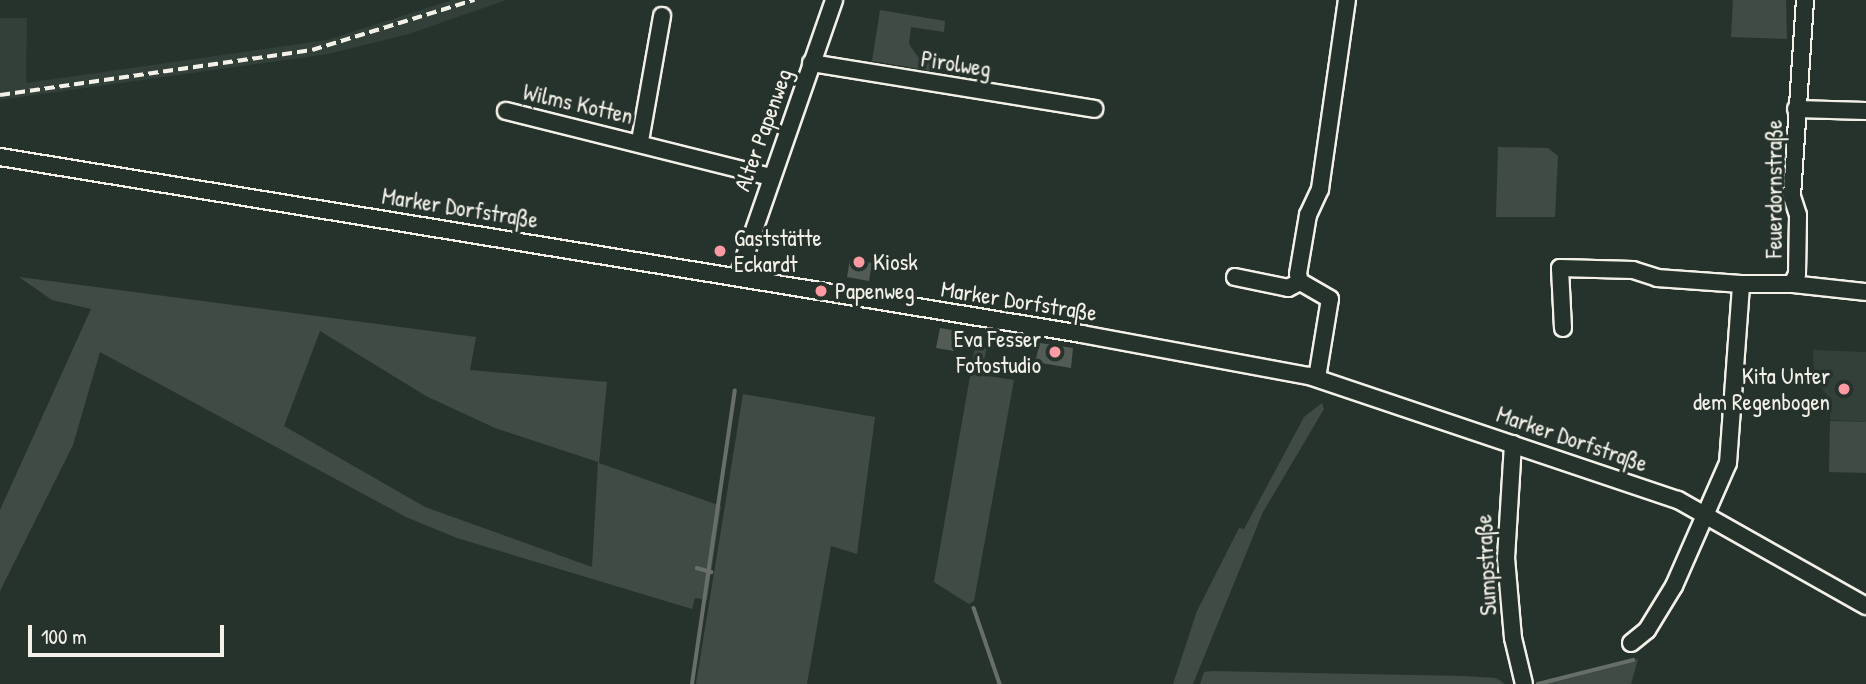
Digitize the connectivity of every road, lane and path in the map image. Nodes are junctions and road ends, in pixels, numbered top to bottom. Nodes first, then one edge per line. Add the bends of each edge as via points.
1 (834, 0) edge
2 (1347, 0) edge
3 (1805, 0) edge
4 (662, 16) dead end
5 (811, 63) junction
6 (1094, 109) dead end
7 (1796, 109) junction
8 (506, 111) dead end
9 (1866, 111) edge
10 (640, 141) junction
11 (0, 157) edge
12 (769, 177) junction
13 (738, 276) junction
14 (1235, 277) dead end
15 (1300, 282) junction
16 (1792, 284) junction
17 (1741, 285) junction
18 (1866, 292) edge
19 (1563, 328) dead end
20 (1317, 378) junction
21 (1513, 444) junction
22 (1708, 514) junction
23 (1866, 606) edge
24 (1631, 643) dead end
25 (1524, 684) edge

1 - 5 street, Alter Papenweg
2 - 15 street via 1320,189 1308,215
3 - 7 street, Feuerdornstraße via 1802,90
4 - 10 street, Wilms Kotten
5 - 6 street, Pirolweg
5 - 12 street, Alter Papenweg
7 - 9 street
7 - 16 street, Feuerdornstraße via 1792,196 1798,215
8 - 10 street, Wilms Kotten
10 - 12 street, Wilms Kotten
11 - 13 street, Marker Dorfstraße
12 - 13 street, Alter Papenweg
13 - 20 street, Marker Dorfstraße
14 - 15 street via 1288,288
15 - 20 street via 1330,299
16 - 17 street, Feuerdornstraße
16 - 18 street
17 - 19 street, Feuerdornstraße via 1657,278 1633,270 1560,268
17 - 22 street, Feuerdornstraße via 1733,442
20 - 21 street, Marker Dorfstraße
21 - 22 street, Marker Dorfstraße
21 - 25 street, Sumpstraße via 1506,558 1513,638
22 - 23 street, Marker Dorfstraße
22 - 24 street, Feuerdornstraße via 1674,586 1647,630

